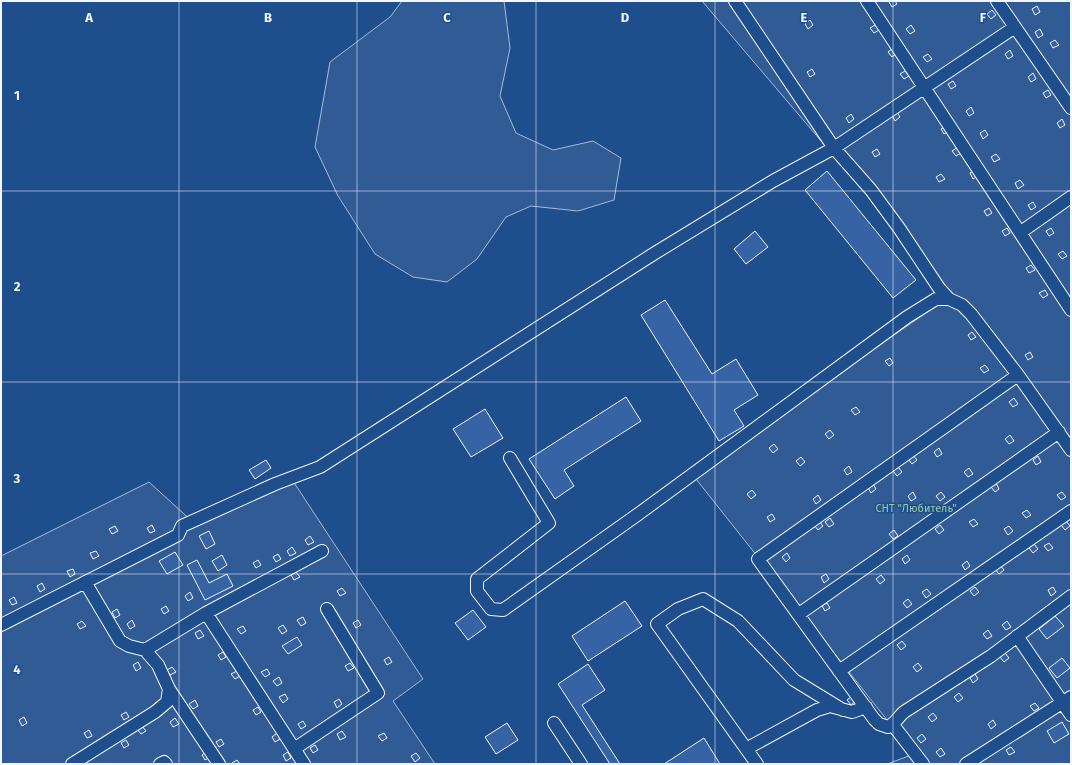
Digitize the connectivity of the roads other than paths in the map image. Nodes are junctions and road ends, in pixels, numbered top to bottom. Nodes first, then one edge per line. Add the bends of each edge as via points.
1 (736, 1) edge
2 (867, 1) edge
3 (997, 1) edge
4 (1015, 27) junction
5 (925, 87) junction
6 (1071, 108) edge
7 (834, 148) junction
8 (1071, 197) edge
9 (1021, 232) junction
10 (949, 299) junction
11 (1071, 310) edge
12 (1018, 375) junction
13 (1059, 432) junction
14 (1071, 450) edge
15 (510, 458) dead end
16 (1071, 511) edge
17 (322, 551) dead end
18 (85, 582) junction
19 (1071, 596) edge
20 (327, 609) dead end
21 (206, 613) junction
22 (799, 614) junction
23 (1, 625) edge
24 (1017, 636) junction
25 (145, 650) junction
26 (839, 671) junction
27 (169, 689) junction
28 (1067, 700) edge
29 (866, 707) junction
30 (844, 710) junction
31 (1071, 715) edge
32 (554, 723) dead end
33 (893, 725) junction
34 (294, 749) junction
35 (746, 749) junction
36 (917, 762) edge
37 (72, 764) edge
38 (160, 764) edge
39 (166, 764) edge
40 (218, 764) edge
41 (304, 764) edge
42 (581, 764) edge
43 (757, 764) edge
44 (966, 764) edge

1 - 7 street
2 - 5 street
3 - 4 street
4 - 5 street
4 - 6 street
5 - 7 street
5 - 9 street
7 - 10 street via 871,190
7 - 18 street via 655,253 320,467 275,484 182,526 178,534
8 - 9 street
9 - 11 street
10 - 12 street via 962,305 971,314
10 - 15 street via 936,299 907,317 637,515 502,610 491,609 477,591 477,579 549,523
12 - 13 street
12 - 22 street via 758,559
13 - 14 street
13 - 22 street
16 - 26 street
17 - 21 street
18 - 23 street
18 - 25 street via 120,641
19 - 24 street
20 - 34 street via 378,692
21 - 25 street
21 - 34 street
22 - 26 street
24 - 28 street
24 - 33 street via 991,656 904,712
25 - 27 street via 158,665
26 - 29 street
27 - 37 street via 167,702 155,712
27 - 40 street
28 - 31 street
28 - 44 street
29 - 30 street via 852,712
29 - 33 street via 879,724 888,727
30 - 35 street via 830,706 817,710
30 - 35 street via 794,680 738,621 703,599 678,609 657,624
32 - 42 street
33 - 36 street
34 - 41 street
35 - 43 street
38 - 39 street

